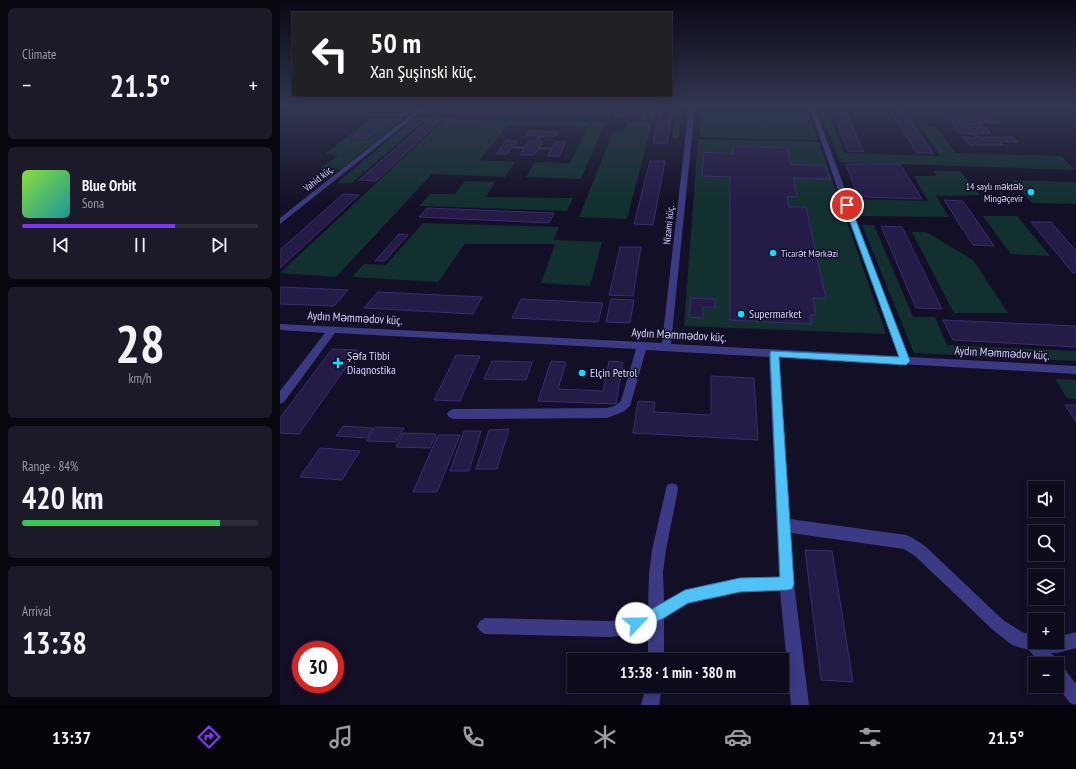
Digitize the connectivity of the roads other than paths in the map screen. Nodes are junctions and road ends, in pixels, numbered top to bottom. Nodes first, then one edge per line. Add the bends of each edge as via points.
1 (384, 139) edge
2 (688, 139) edge
3 (824, 139) edge
4 (280, 222) edge
5 (280, 327) edge
6 (332, 330) junction
7 (642, 345) junction
8 (666, 347) junction
9 (774, 353) junction
10 (906, 361) junction
11 (1076, 370) edge
12 (280, 399) edge
13 (453, 414) dead end
14 (672, 490) dead end
15 (785, 525) junction
16 (787, 584) junction
17 (657, 614) junction
18 (485, 626) dead end
19 (1076, 640) edge
20 (1028, 642) edge
21 (1064, 643) edge
22 (1038, 649) edge
23 (656, 653) edge
24 (1044, 657) edge
25 (1064, 682) edge
26 (653, 693) edge
27 (1076, 697) edge
28 (650, 705) edge
29 (800, 705) edge

1 - 4 street, Vahid küç.
2 - 8 street, Nizami küç.
3 - 10 street
5 - 6 street, Aydın Məmmədov küç.
6 - 7 street, Aydın Məmmədov küç.
6 - 12 street
7 - 8 street, Aydın Məmmədov küç.
7 - 13 street via 626,402 619,409 607,412
8 - 9 street, Aydın Məmmədov küç.
9 - 10 street, Aydın Məmmədov küç.
9 - 15 street
10 - 11 street, Aydın Məmmədov küç.
14 - 17 street via 656,573
15 - 16 street
15 - 20 street via 906,542 920,551 998,626
16 - 17 street via 740,585 685,597
16 - 29 street
17 - 18 street via 626,627 610,629
17 - 23 street
19 - 21 street
22 - 24 street
25 - 27 street
26 - 28 street

